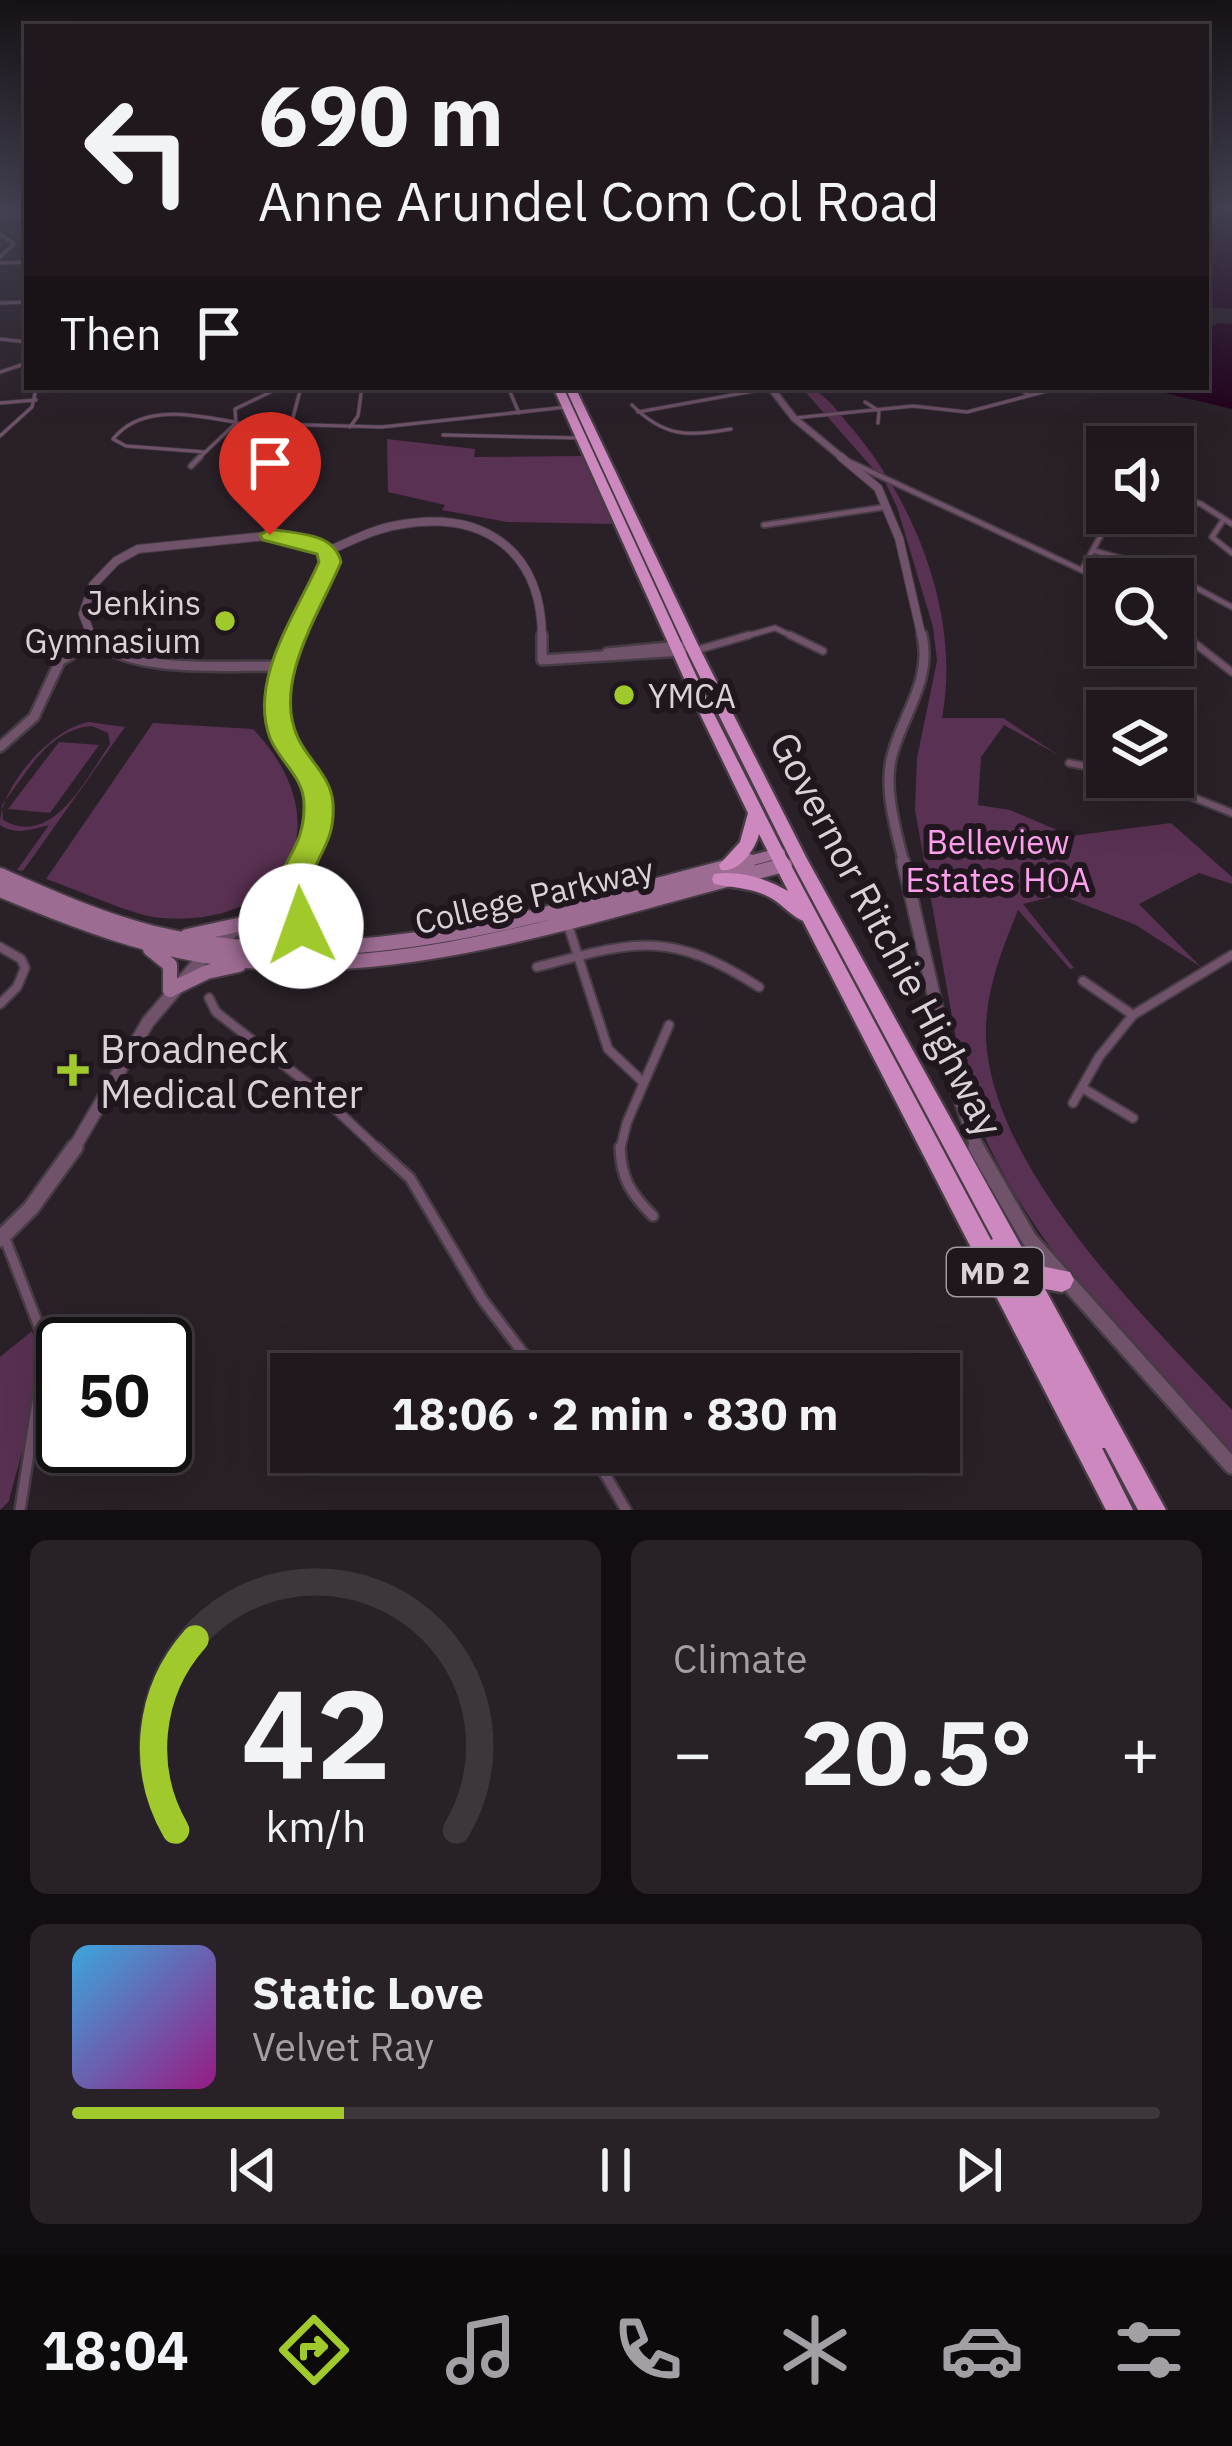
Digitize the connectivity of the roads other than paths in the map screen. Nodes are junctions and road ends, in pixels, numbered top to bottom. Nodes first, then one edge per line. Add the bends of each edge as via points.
1 (11, 359) dead end
2 (24, 362) edge
3 (36, 390) edge
4 (275, 390) edge
5 (300, 390) edge
6 (362, 390) edge
7 (509, 390) edge
8 (560, 390) edge
9 (571, 390) edge
10 (760, 390) edge
11 (773, 390) edge
12 (1019, 390) edge
13 (1045, 390) edge
14 (1031, 396) junction
15 (36, 400) junction
16 (865, 402) dead end
17 (0, 403) edge
18 (632, 405) dead end
19 (568, 407) junction
20 (879, 411) junction
21 (519, 412) junction
22 (638, 412) junction
23 (794, 418) junction
24 (236, 423) junction
25 (878, 423) dead end
26 (291, 425) junction
27 (0, 426) edge
28 (11, 426) junction
29 (350, 427) junction
30 (731, 429) dead end
31 (582, 430) junction
32 (0, 436) edge
33 (443, 436) dead end
34 (206, 452) junction
35 (190, 466) dead end
36 (878, 480) junction
37 (1194, 503) edge
38 (889, 506) junction
39 (1222, 522) junction
40 (1232, 524) edge
41 (764, 525) dead end
42 (1104, 534) edge
43 (327, 551) junction
44 (1095, 551) junction
45 (1232, 553) edge
46 (1084, 568) joint
47 (1232, 608) edge
48 (92, 642) junction
49 (1194, 643) edge
50 (682, 649) junction
51 (823, 651) dead end
52 (282, 667) junction
53 (1232, 673) edge
54 (0, 747) edge
55 (1070, 763) dead end
56 (1086, 766) edge
57 (1194, 798) edge
58 (756, 812) junction
59 (1232, 813) edge
60 (788, 858) junction
61 (723, 873) junction
62 (0, 875) edge
63 (292, 880) junction
64 (0, 890) edge
65 (564, 912) junction
66 (242, 924) junction
67 (817, 931) junction
68 (178, 938) junction
69 (130, 941) junction
70 (377, 943) junction
71 (218, 944) junction
72 (0, 947) edge
73 (1232, 955) edge
74 (205, 956) junction
75 (577, 957) junction
76 (271, 962) junction
77 (537, 967) dead end
78 (1084, 981) dead end
79 (759, 987) dead end
80 (170, 990) junction
81 (209, 998) dead end
82 (0, 1004) edge
83 (1133, 1015) junction
84 (669, 1024) dead end
85 (643, 1082) junction
86 (1084, 1089) junction
87 (1073, 1103) dead end
88 (1133, 1118) dead end
89 (923, 1135) junction
90 (954, 1142) junction
91 (979, 1152) junction
92 (653, 1216) dead end
93 (2, 1237) edge
94 (1027, 1276) junction
95 (1063, 1280) junction
96 (1010, 1300) junction
97 (523, 1353) edge
98 (1232, 1466) edge
99 (604, 1473) edge
100 (20, 1510) edge
101 (626, 1510) edge
102 (1120, 1510) edge
103 (1151, 1510) edge

1 - 2 street
3 - 15 street
4 - 24 street via 235,410
5 - 26 street
6 - 29 street
7 - 21 street
8 - 19 highway, Governor Ritchie Highway / MD 2
9 - 31 highway, Governor Ritchie Highway / MD 2
10 - 22 street
11 - 23 street
12 - 14 street
13 - 14 street
14 - 20 street via 961,412
15 - 17 street
15 - 28 street
16 - 20 street
18 - 22 street
19 - 21 street
19 - 31 highway, Governor Ritchie Highway / MD 2
20 - 23 street
20 - 25 street
21 - 29 street
22 - 30 street via 666,435
23 - 36 street
24 - 26 street
24 - 34 street
24 - 34 street via 145,417 113,439
26 - 29 street
27 - 28 street
28 - 32 street
31 - 33 street
31 - 50 highway, Governor Ritchie Highway / MD 2
34 - 35 street
36 - 38 street
36 - 46 street
37 - 39 street
38 - 41 street
38 - 91 street via 926,654 891,757 891,806 953,1079
39 - 40 street
39 - 45 street via 1212,537
42 - 44 street
43 - 48 street via 298,538 255,535 128,553 83,604
43 - 50 street via 407,524 459,526 494,536 528,566 542,657
43 - 52 street via 330,562
44 - 46 street
44 - 47 street via 1163,570
48 - 52 street via 142,659
48 - 54 street via 60,661 34,717
49 - 53 street
50 - 51 street via 775,628
50 - 58 highway, Governor Ritchie Highway / MD 2
50 - 60 highway, Governor Ritchie Highway / MD 2
52 - 63 street via 276,718 319,805 313,844
55 - 56 street
57 - 59 street
58 - 60 highway, Governor Ritchie Highway / MD 2
58 - 61 highway via 753,836
60 - 61 main road, College Parkway
60 - 67 highway, Governor Ritchie Highway / MD 2
60 - 90 highway, Governor Ritchie Highway / MD 2
61 - 65 main road, College Parkway
61 - 67 highway via 776,891
62 - 68 main road, College Parkway
63 - 66 street
63 - 70 main road via 295,917 309,932
64 - 69 main road, College Parkway
65 - 70 main road, College Parkway
65 - 75 street
65 - 76 main road, College Parkway via 388,956
66 - 68 main road
66 - 71 street
67 - 89 highway, Governor Ritchie Highway / MD 2
68 - 71 main road, College Parkway
69 - 74 main road, College Parkway
69 - 80 main road via 167,961
70 - 71 main road, College Parkway
71 - 74 street
72 - 82 street via 26,968
73 - 83 street
74 - 76 main road, College Parkway
74 - 80 street
75 - 77 street
75 - 79 street via 675,943
75 - 85 street via 608,1049
76 - 80 main road via 227,966
78 - 83 street
80 - 93 street via 62,1168
81 - 97 street via 410,1178
83 - 86 street
84 - 85 street
85 - 92 street via 621,1152 635,1202
86 - 87 street
86 - 88 street
89 - 94 highway via 951,1169 1000,1262
89 - 96 highway, Governor Ritchie Highway / MD 2
90 - 91 highway
90 - 94 highway, Governor Ritchie Highway / MD 2
91 - 95 street via 1015,1221
93 - 100 street via 46,1345
94 - 95 highway
94 - 103 highway, Governor Ritchie Highway / MD 2
95 - 98 street
96 - 102 highway, Governor Ritchie Highway / MD 2
96 - 103 highway via 1031,1307
99 - 101 street

